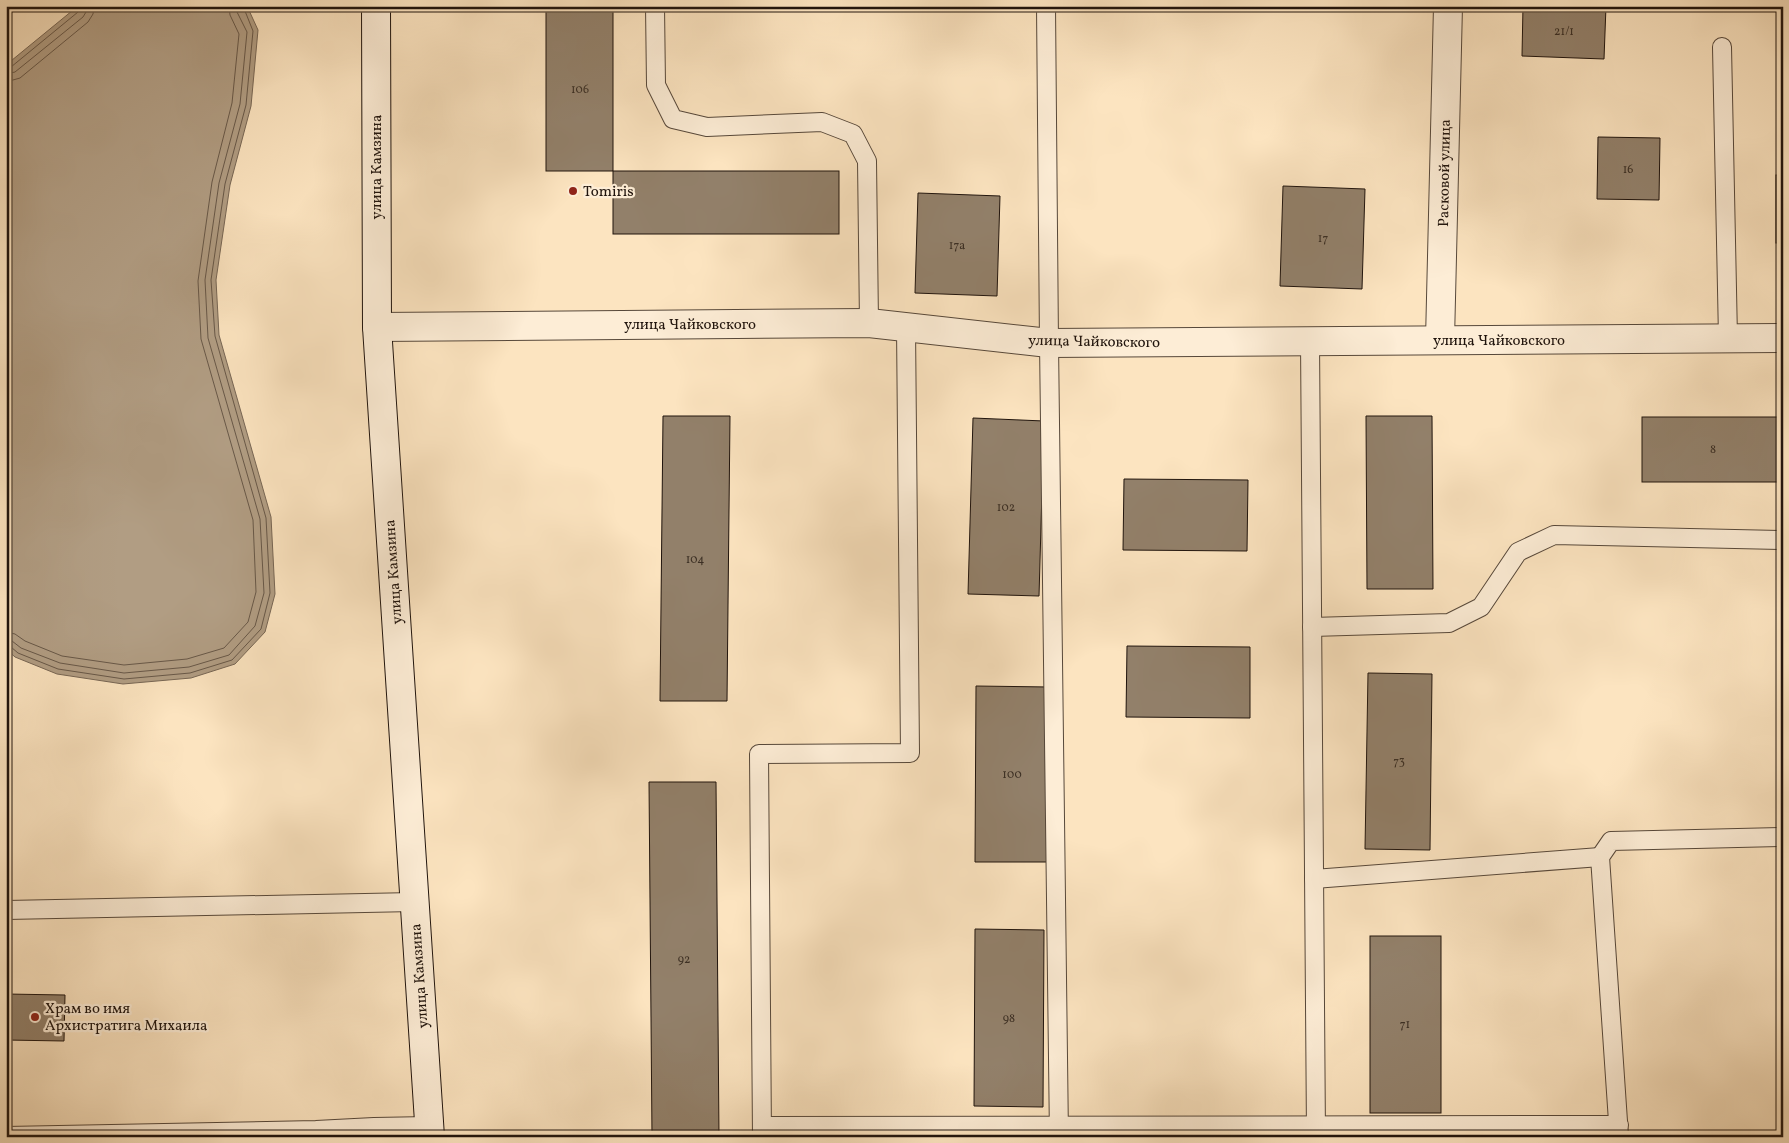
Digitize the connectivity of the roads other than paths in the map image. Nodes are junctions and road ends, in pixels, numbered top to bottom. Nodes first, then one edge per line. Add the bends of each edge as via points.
1 (376, 6) edge
2 (655, 6) edge
3 (1046, 6) edge
4 (1448, 6) edge
5 (1722, 47) dead end
6 (869, 323) junction
7 (377, 327) junction
8 (906, 327) junction
9 (1728, 338) junction
10 (1783, 338) edge
11 (1440, 340) junction
12 (1310, 341) junction
13 (1048, 343) junction
14 (1783, 540) edge
15 (1312, 627) junction
16 (1783, 837) edge
17 (1600, 857) junction
18 (1314, 879) junction
19 (414, 902) junction
20 (6, 910) edge
21 (429, 1131) edge
22 (762, 1131) edge
23 (1059, 1131) edge
24 (1316, 1131) edge
25 (1619, 1131) edge
26 (6, 1136) edge

1 - 7 street, улица Камзина
2 - 6 lane via 656,85 673,119 707,127 822,122 853,134 867,160
3 - 13 lane
4 - 11 street, Расковой улица
5 - 9 lane
6 - 7 street, улица Чайковского
6 - 8 street, улица Чайковского
7 - 19 street, улица Камзина
8 - 13 street, улица Чайковского
8 - 22 lane via 910,753 760,754
9 - 10 street, улица Чайковского
9 - 11 street, улица Чайковского
11 - 12 street, улица Чайковского
12 - 13 street, улица Чайковского
12 - 15 lane
13 - 23 lane
14 - 15 lane via 1554,536 1518,552 1481,607 1449,623
15 - 18 lane
16 - 17 lane via 1611,841
17 - 18 lane
17 - 25 lane
18 - 24 lane
19 - 20 lane
19 - 21 street, улица Камзина
21 - 26 lane via 374,1127
22 - 23 lane
23 - 24 lane
24 - 25 lane

